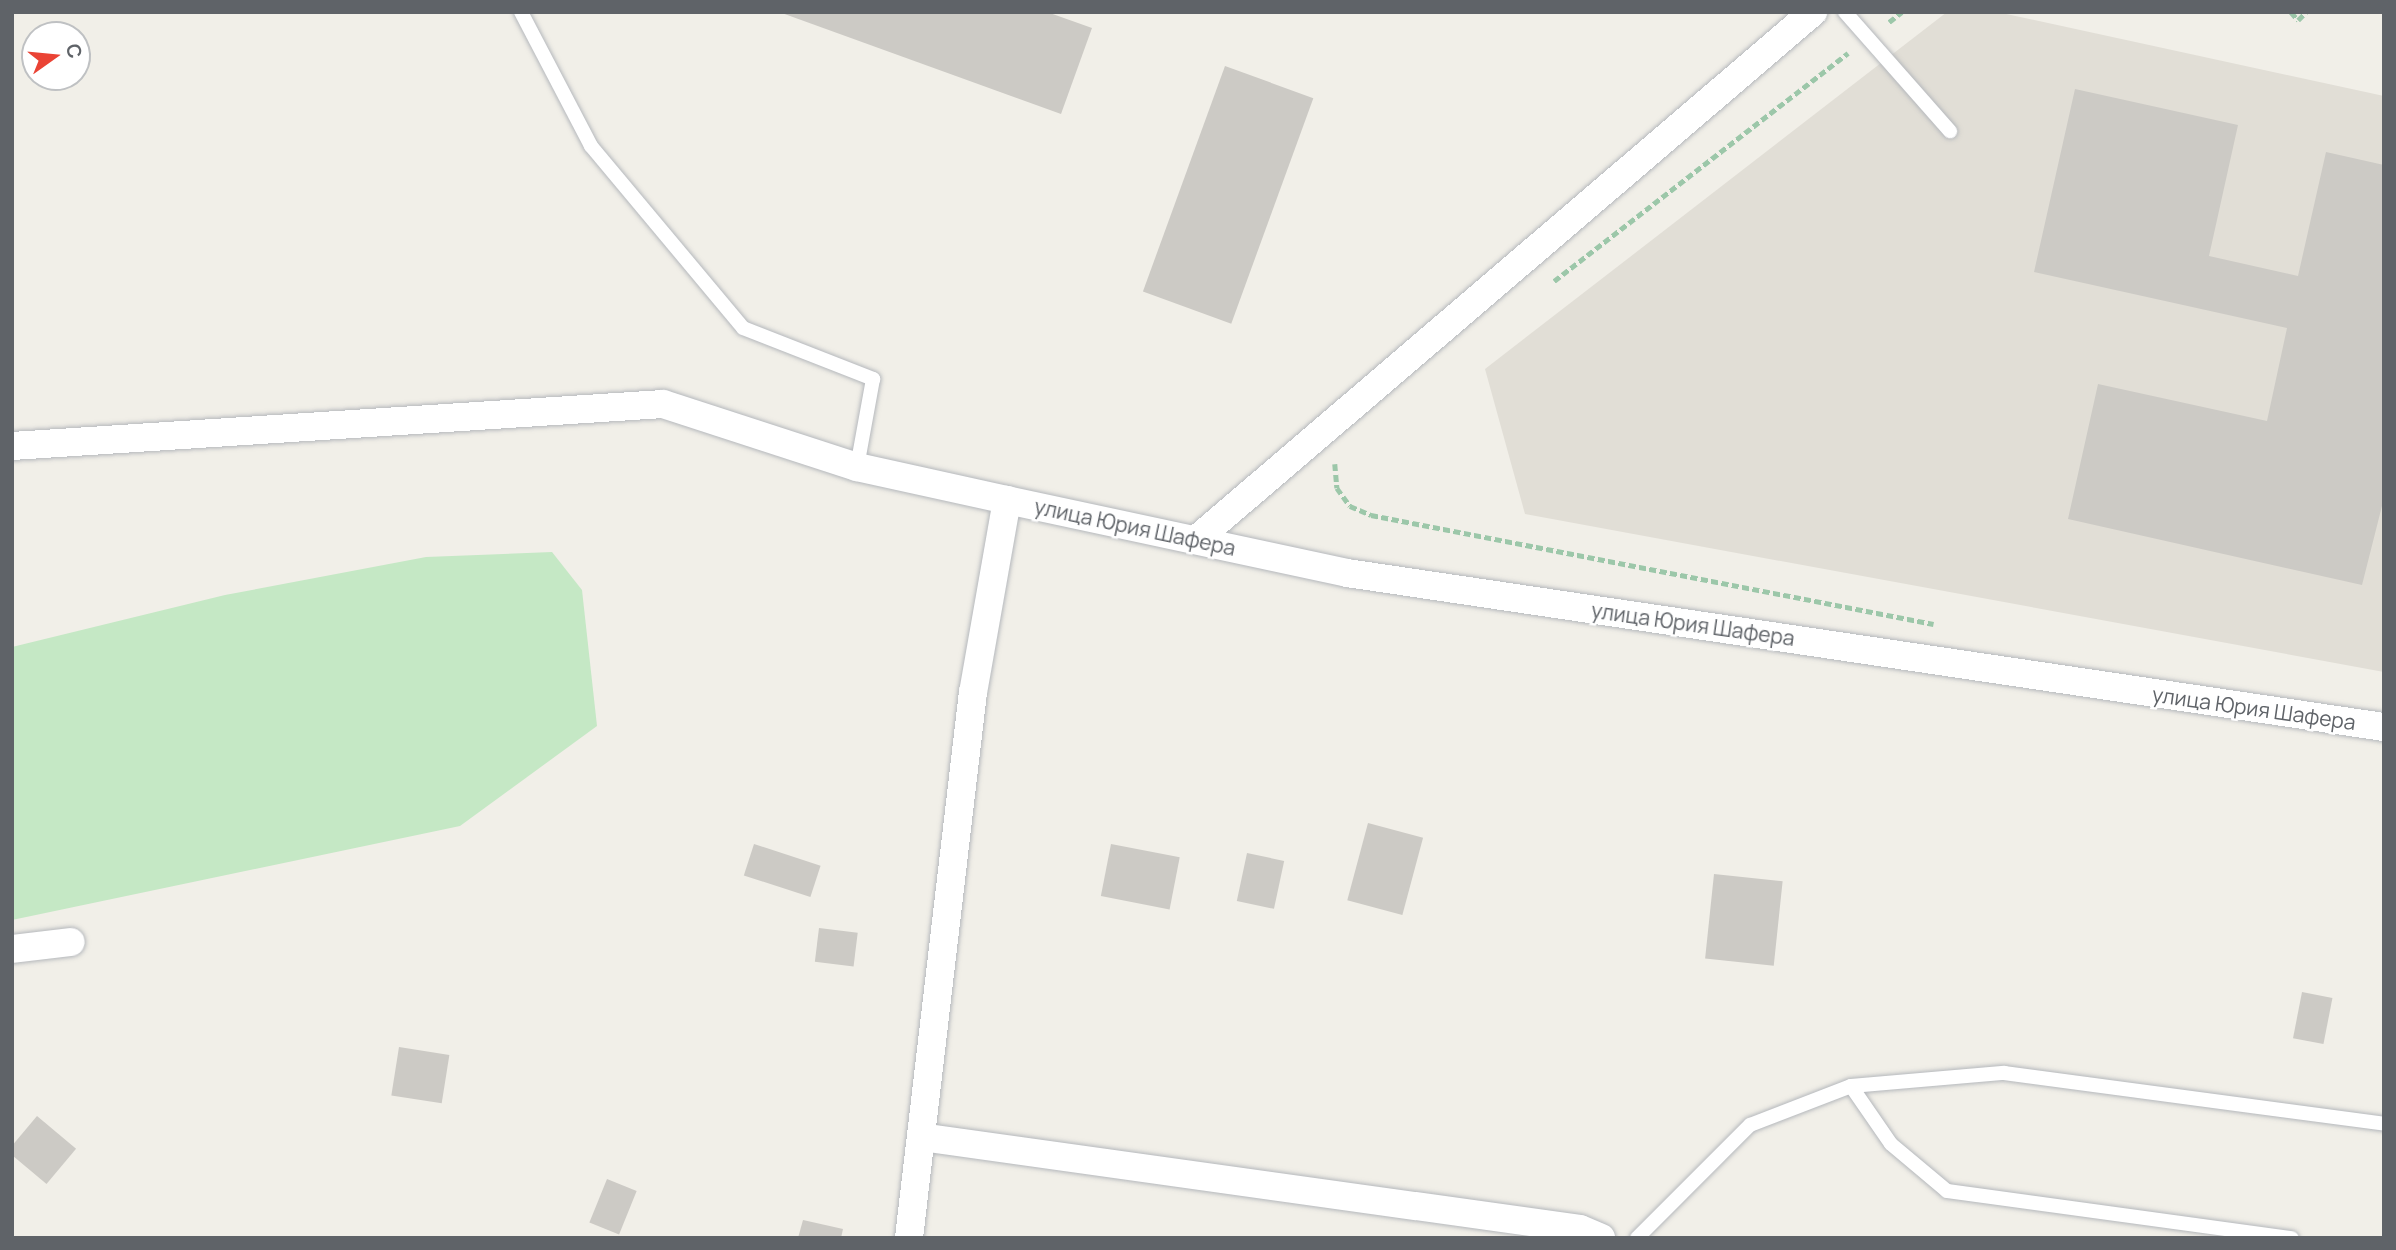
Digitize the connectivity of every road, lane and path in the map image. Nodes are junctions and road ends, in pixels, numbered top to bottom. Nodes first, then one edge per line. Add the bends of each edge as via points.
1 (521, 12) edge
2 (1813, 12) edge
3 (1845, 12) edge
4 (2173, 12) edge
5 (2182, 12) edge
6 (2291, 12) edge
7 (2306, 12) edge
8 (1868, 38) junction
9 (1950, 131) dead end
10 (1550, 284) dead end
11 (12, 446) edge
12 (1338, 455) dead end
13 (857, 467) junction
14 (1007, 500) junction
15 (1197, 539) junction
16 (1946, 626) dead end
17 (2384, 727) edge
18 (71, 942) dead end
19 (12, 949) edge
20 (1851, 1086) junction
21 (2384, 1124) edge
22 (921, 1137) junction
23 (909, 1238) edge
24 (1601, 1238) edge
25 (1637, 1238) edge
26 (2292, 1238) edge

1 - 13 lane via 592,146 743,328 873,379
2 - 15 street
3 - 8 lane
4 - 5 path
6 - 7 path via 2298,20
8 - 9 lane
8 - 10 path
11 - 13 street, улица Юрия Шафера via 663,404
12 - 16 path via 1337,488 1350,506 1371,515
13 - 14 street, улица Юрия Шафера
14 - 15 street, улица Юрия Шафера
14 - 22 street via 973,692
15 - 17 street, улица Юрия Шафера via 1347,573
18 - 19 street
20 - 21 lane via 2004,1073
20 - 25 lane via 1750,1125
20 - 26 lane via 1891,1144 1947,1192
22 - 23 street
22 - 24 street via 1580,1229

